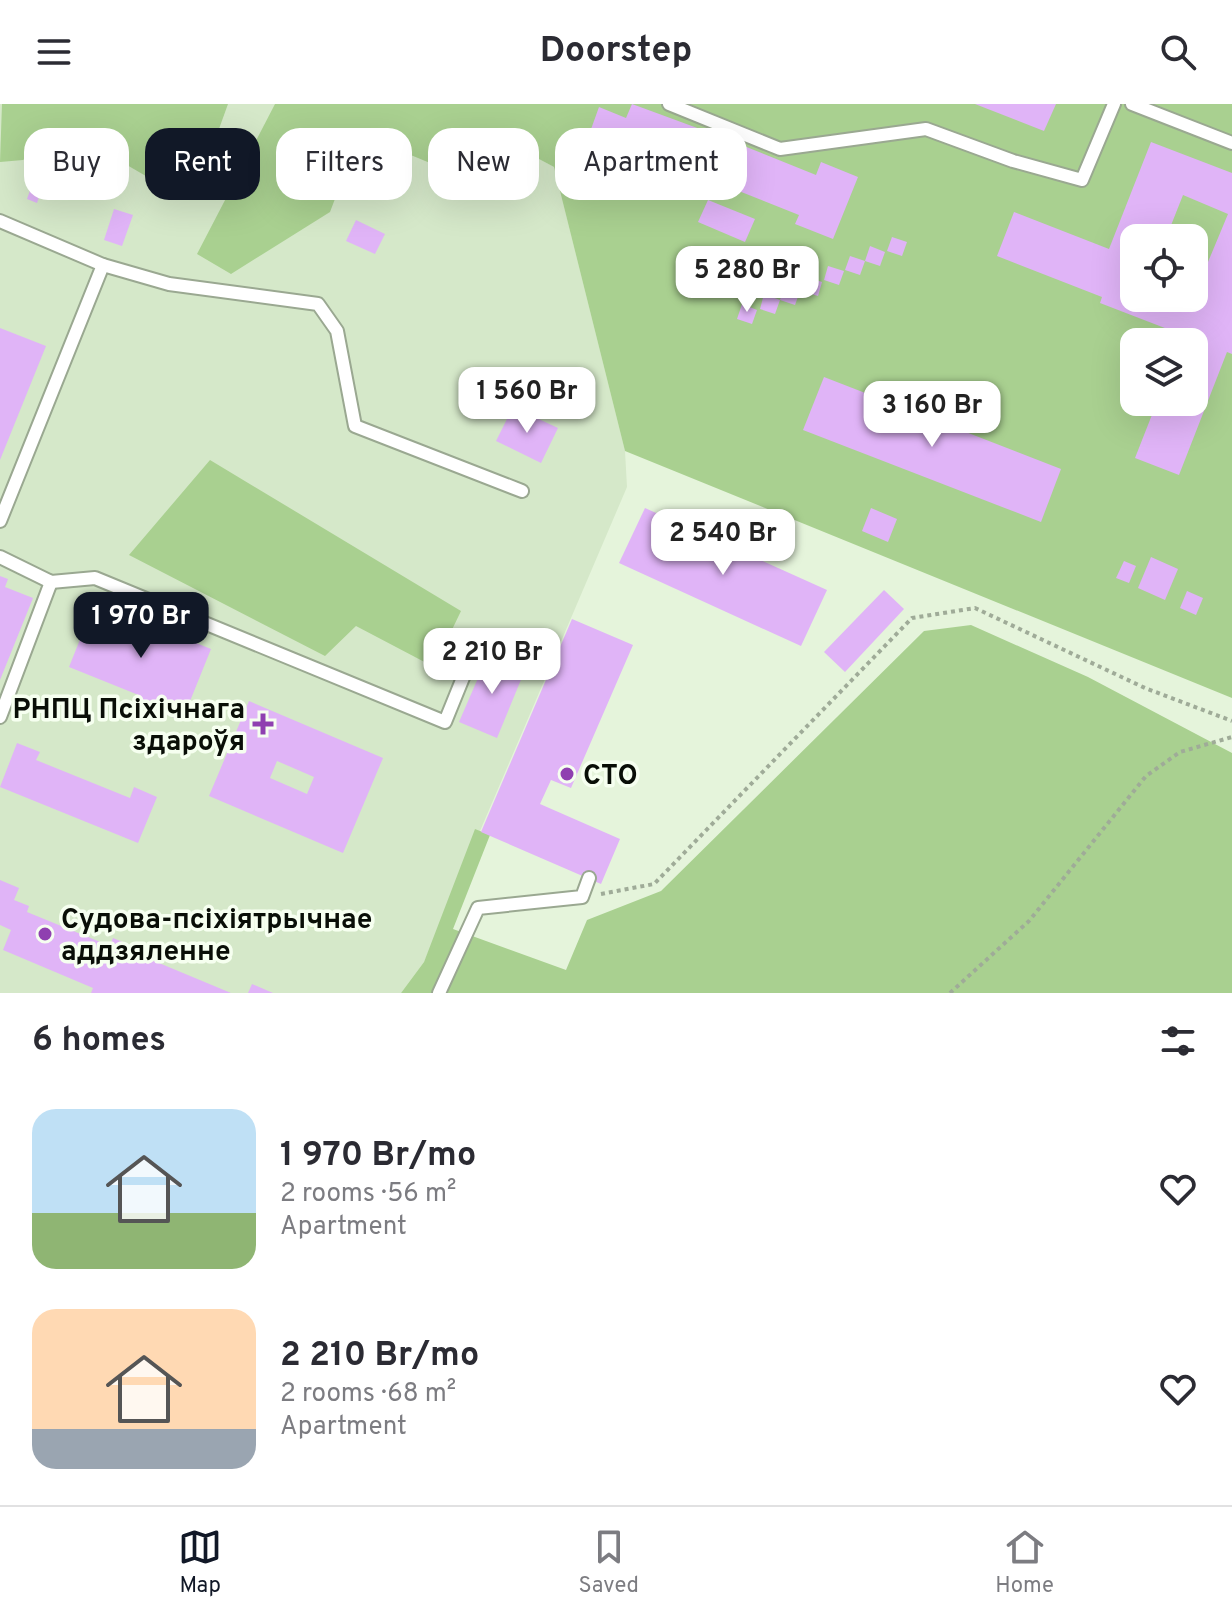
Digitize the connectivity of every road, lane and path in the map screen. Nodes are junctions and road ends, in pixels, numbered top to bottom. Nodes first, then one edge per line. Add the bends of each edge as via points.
1 (669, 104) edge
2 (1114, 104) edge
3 (1132, 104) edge
4 (1232, 143) edge
5 (0, 221) edge
6 (103, 265) junction
7 (522, 491) dead end
8 (0, 521) edge
9 (0, 557) edge
10 (51, 582) junction
11 (471, 658) dead end
12 (0, 717) edge
13 (1232, 721) edge
14 (1232, 737) edge
15 (589, 878) dead end
16 (582, 897) junction
17 (439, 993) edge
18 (950, 993) edge

1 - 2 lane via 780,149 926,129 1082,180
3 - 4 lane
5 - 6 lane
6 - 7 lane via 169,284 318,304 337,331 355,426
6 - 8 lane
9 - 10 lane
10 - 11 lane via 95,578 445,722
10 - 12 lane
13 - 16 path via 1145,688 975,608 912,618 654,884
14 - 18 path via 1180,752 1146,776 1029,921
15 - 16 lane
16 - 17 lane via 478,908

